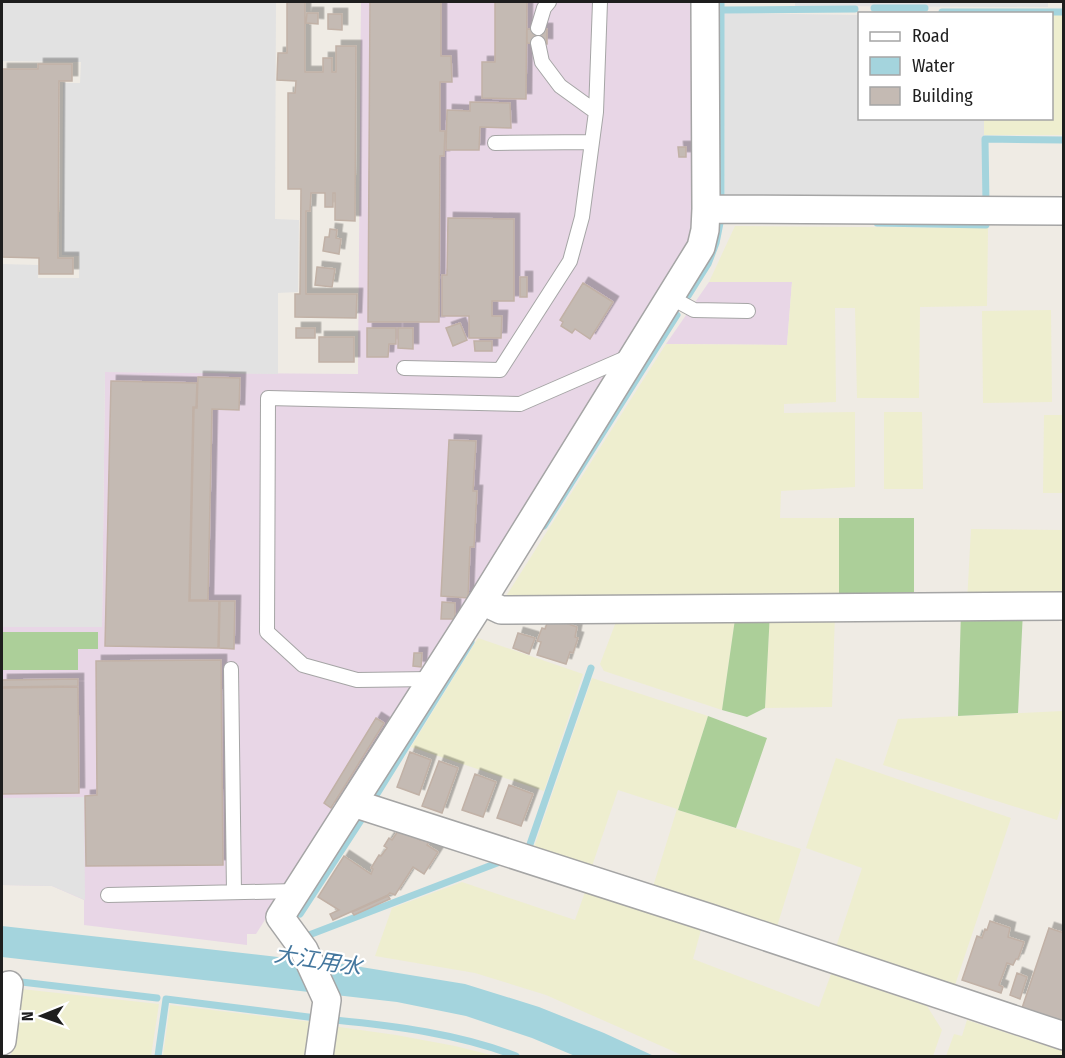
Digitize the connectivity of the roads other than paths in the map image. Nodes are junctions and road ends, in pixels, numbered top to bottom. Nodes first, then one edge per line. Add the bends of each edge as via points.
1 (549, 2) edge
2 (600, 2) edge
3 (705, 2) edge
4 (538, 28) dead end
5 (538, 43) dead end
6 (596, 112) junction
7 (592, 142) junction
8 (495, 143) dead end
9 (706, 209) junction
10 (1064, 212) edge
11 (670, 297) junction
12 (748, 311) dead end
13 (635, 354) junction
14 (404, 368) dead end
15 (482, 600) junction
16 (1064, 606) edge
17 (231, 669) dead end
18 (432, 679) junction
19 (353, 803) junction
20 (297, 891) junction
21 (234, 892) junction
22 (108, 895) dead end
23 (9, 985) dead end
24 (1064, 1036) edge
25 (2, 1041) edge
26 (319, 1056) edge

1 - 4 lane
2 - 6 lane
3 - 9 street
5 - 6 lane via 542,62 560,86
6 - 7 lane
7 - 8 lane
7 - 14 lane via 582,217 570,261 500,370
9 - 10 street
9 - 11 street via 701,247
11 - 12 lane via 694,310
11 - 13 street
13 - 15 street
13 - 18 lane via 520,404 268,398 267,632 303,665 357,680
15 - 16 street via 501,610
15 - 18 street
17 - 21 lane
18 - 19 street
19 - 20 street
19 - 24 street
20 - 21 lane
20 - 26 street via 280,917 304,950 327,1000
21 - 22 lane
23 - 25 street

